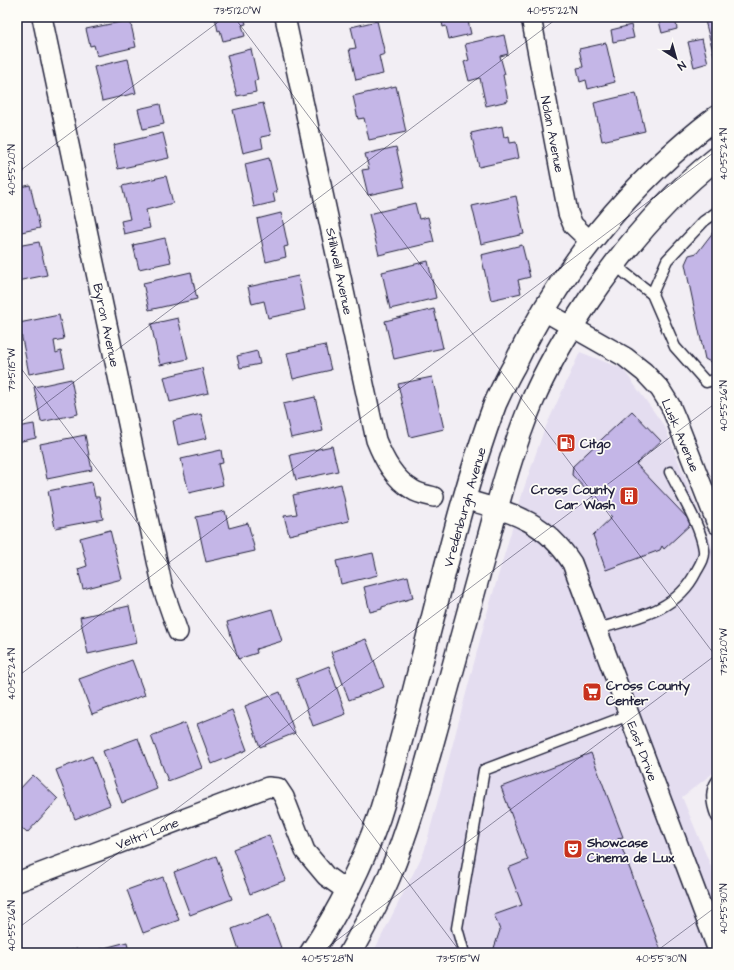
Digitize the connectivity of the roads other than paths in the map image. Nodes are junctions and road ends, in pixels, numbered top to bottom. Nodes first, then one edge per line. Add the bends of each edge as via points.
1 (42, 17) edge
2 (285, 17) edge
3 (531, 17) edge
4 (717, 117) edge
5 (717, 158) edge
6 (717, 212) edge
7 (591, 242) junction
8 (615, 264) junction
9 (652, 294) junction
10 (544, 311) junction
11 (571, 327) junction
12 (717, 379) edge
13 (670, 472) dead end
14 (434, 497) dead end
15 (464, 499) junction
16 (496, 508) junction
17 (717, 524) edge
18 (597, 629) junction
19 (178, 632) dead end
20 (630, 715) junction
21 (717, 781) edge
22 (717, 817) edge
23 (17, 882) edge
24 (347, 891) junction
25 (717, 948) edge
26 (311, 953) edge
27 (350, 953) edge
28 (464, 953) edge

1 - 19 street, Byron Avenue via 163,589
2 - 14 street, Stillwell Avenue via 376,440 382,457 402,482 414,491
3 - 7 street, Nolan Avenue via 568,214 573,225
4 - 7 street, Vredenburgh Avenue via 665,161
5 - 8 street via 678,191
6 - 9 lane via 704,221 667,260
7 - 10 street, Vredenburgh Avenue
8 - 9 lane
8 - 11 street
9 - 12 lane via 676,346 706,382
10 - 11 street, Lusk Avenue
10 - 15 street, Vredenburgh Avenue via 496,402
11 - 16 street via 533,401 511,457
11 - 17 street, Lusk Avenue via 625,356 660,389 676,419
13 - 18 lane via 696,525 704,556 690,584 674,600 661,608
15 - 16 street, East Drive
15 - 24 street, Vredenburgh Avenue via 394,767 378,819
16 - 18 street, East Drive via 538,526 563,549 576,571
16 - 27 street via 408,827 388,880
18 - 20 street, East Drive
20 - 25 street, East Drive
20 - 28 lane via 484,770 457,928
21 - 22 lane via 713,786 712,796
23 - 24 street, Veltri Lane via 268,787 278,788 284,797 305,851 326,876
24 - 26 street, Vredenburgh Avenue

